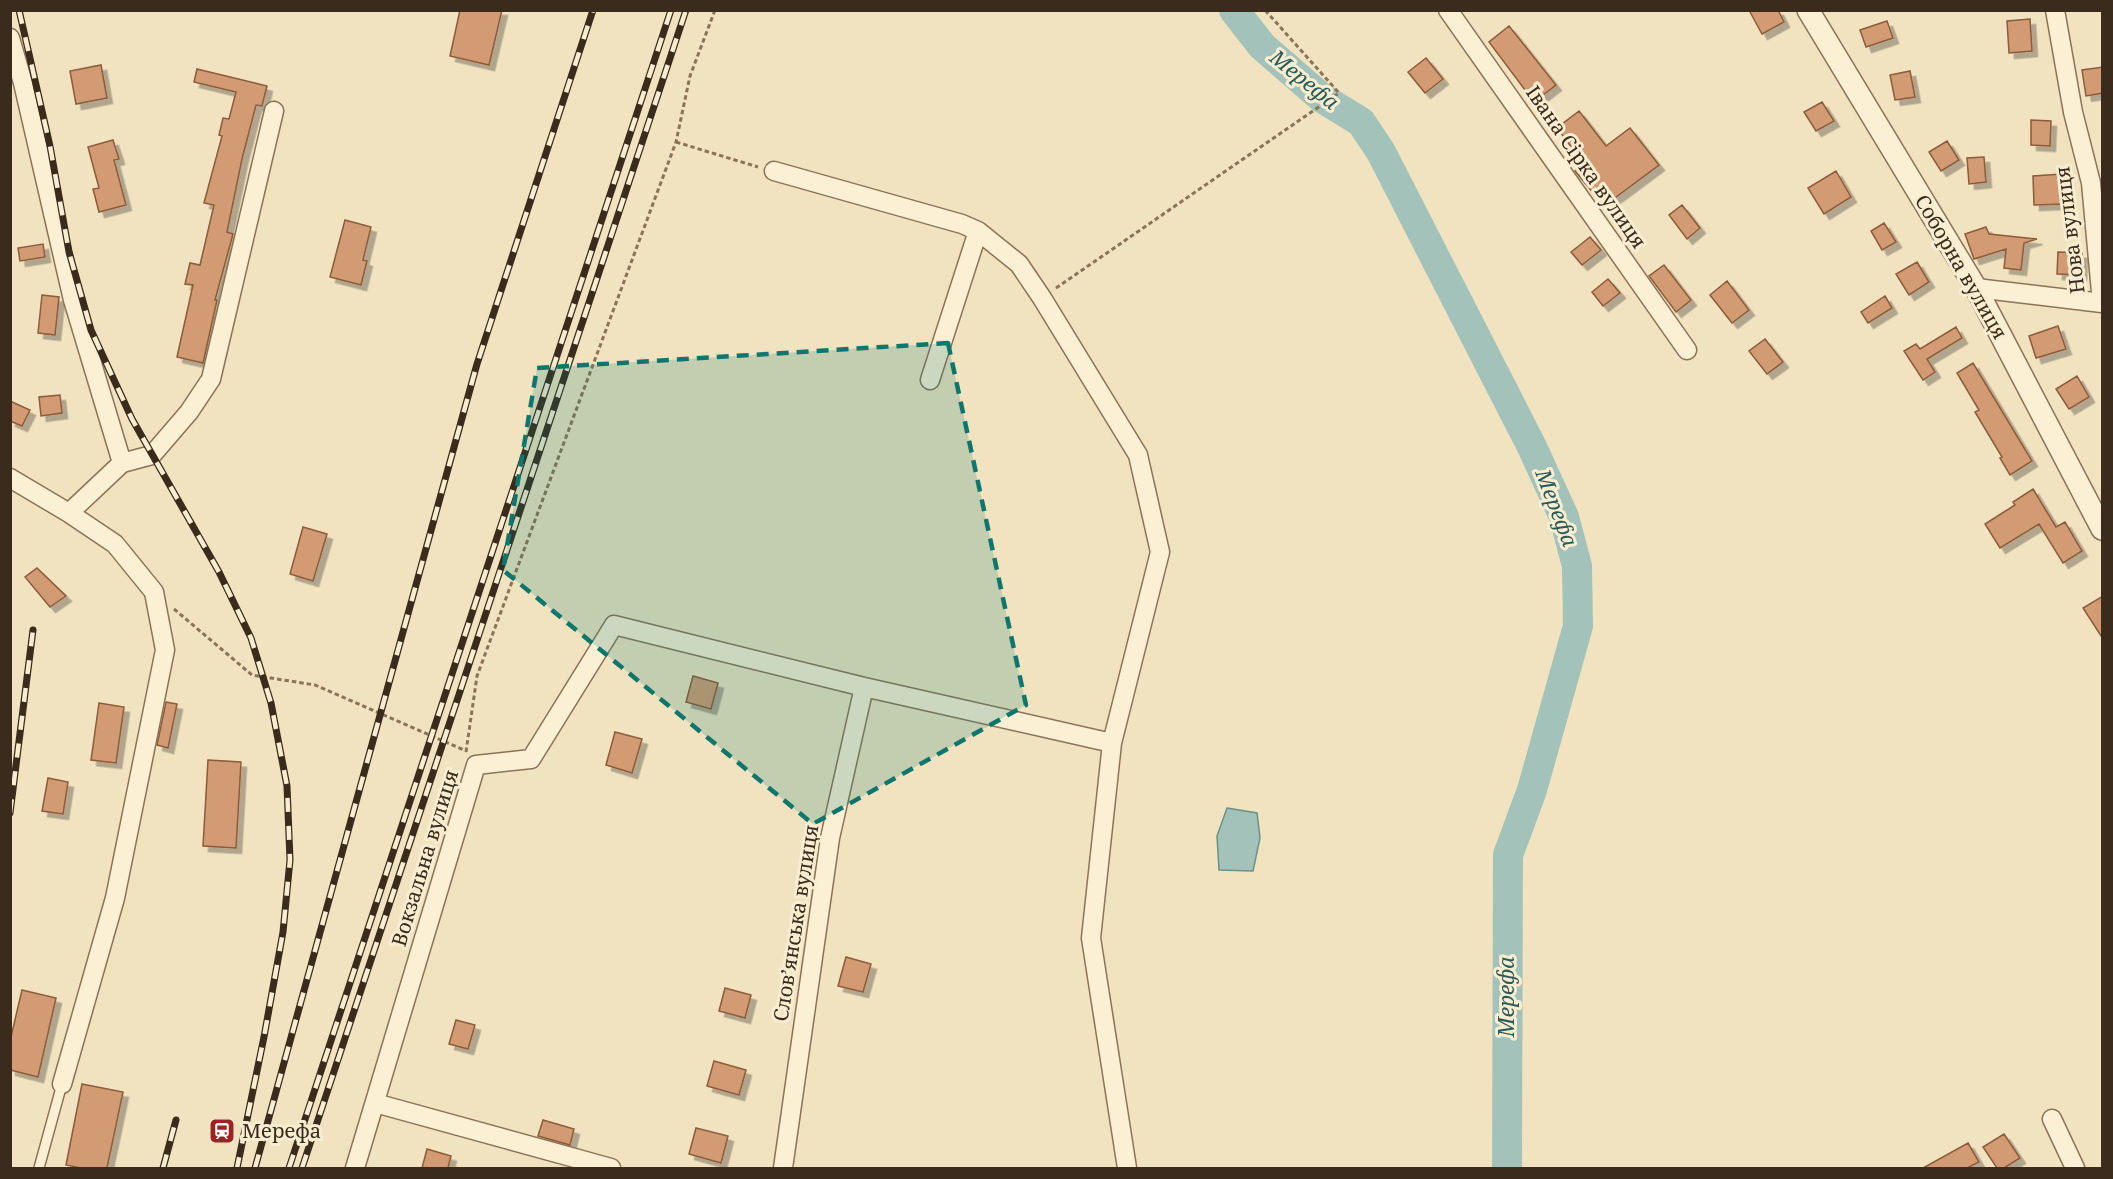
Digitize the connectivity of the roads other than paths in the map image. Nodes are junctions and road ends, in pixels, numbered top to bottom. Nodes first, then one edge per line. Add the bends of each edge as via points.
1 (1448, 10) edge
2 (1808, 10) edge
3 (2055, 10) edge
4 (10, 38) edge
5 (274, 111) dead end
6 (774, 171) road end
7 (978, 231) junction
8 (1976, 288) junction
9 (2102, 303) edge
10 (1687, 350) dead end
11 (930, 380) dead end
12 (122, 463) junction
13 (10, 478) edge
14 (69, 513) junction
15 (2103, 529) edge
16 (864, 687) junction
17 (1112, 743) junction
18 (62, 1084) joint
19 (375, 1102) junction
20 (2052, 1119) dead end
21 (39, 1168) edge
22 (355, 1168) edge
23 (611, 1168) edge
24 (783, 1168) edge
25 (1127, 1168) edge
26 (2075, 1168) edge

1 - 10 street, Івана Сірка вулиця
2 - 8 street, Соборна вулиця
3 - 9 street, Нова вулиця via 2073,112 2091,183
4 - 12 street via 73,300
5 - 12 street via 211,379 152,455
6 - 7 street
7 - 11 street
7 - 17 street via 1018,264 1138,455 1160,552
8 - 9 street
8 - 15 street, Соборна вулиця
12 - 14 street
13 - 14 street
14 - 18 street via 115,544 154,592 165,650 115,898
16 - 17 street
16 - 19 street, Вокзальна вулиця via 614,625 531,759 471,758
16 - 24 street, Слов’янська вулиця via 830,838
17 - 25 street via 1091,938
18 - 21 lane
19 - 22 street, Вокзальна вулиця
19 - 23 street
20 - 26 street

